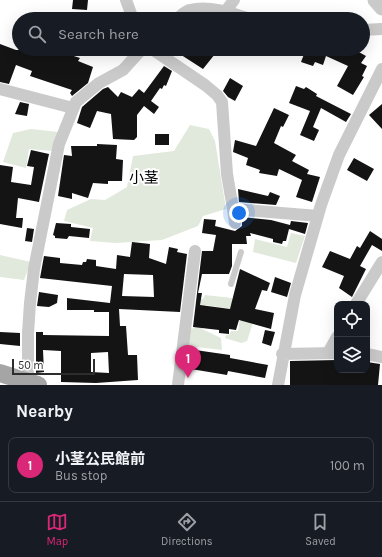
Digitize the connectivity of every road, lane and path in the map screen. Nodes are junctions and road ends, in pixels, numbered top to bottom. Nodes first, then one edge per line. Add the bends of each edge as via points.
1 (126, 0) edge
2 (234, 0) edge
3 (375, 0) edge
4 (382, 8) edge
5 (130, 12) edge
6 (186, 12) edge
7 (225, 12) joint
8 (382, 29) edge
9 (370, 30) edge
10 (136, 56) edge
11 (162, 56) edge
12 (382, 69) edge
13 (0, 89) edge
14 (73, 108) junction
15 (233, 209) junction
16 (318, 216) junction
17 (235, 223) dead end
18 (195, 251) dead end
19 (241, 252) dead end
20 (382, 262) edge
21 (231, 284) dead end
22 (358, 301) edge
23 (332, 353) edge
24 (282, 354) junction
25 (370, 355) edge
26 (382, 357) edge
27 (0, 373) edge
28 (34, 384) edge
29 (178, 385) edge
30 (278, 385) edge

1 - 5 street
2 - 7 street
3 - 4 street
6 - 7 street via 202,9
8 - 9 street
10 - 14 street via 123,70 89,90
11 - 15 street via 208,87 222,102 228,184
12 - 16 street via 338,155
13 - 14 street
14 - 28 street via 59,144 34,269 28,333
15 - 16 street
15 - 17 street
16 - 24 street via 295,295
18 - 29 street
19 - 21 lane
20 - 22 street
23 - 24 street
24 - 30 street
25 - 26 street
27 - 28 main road

